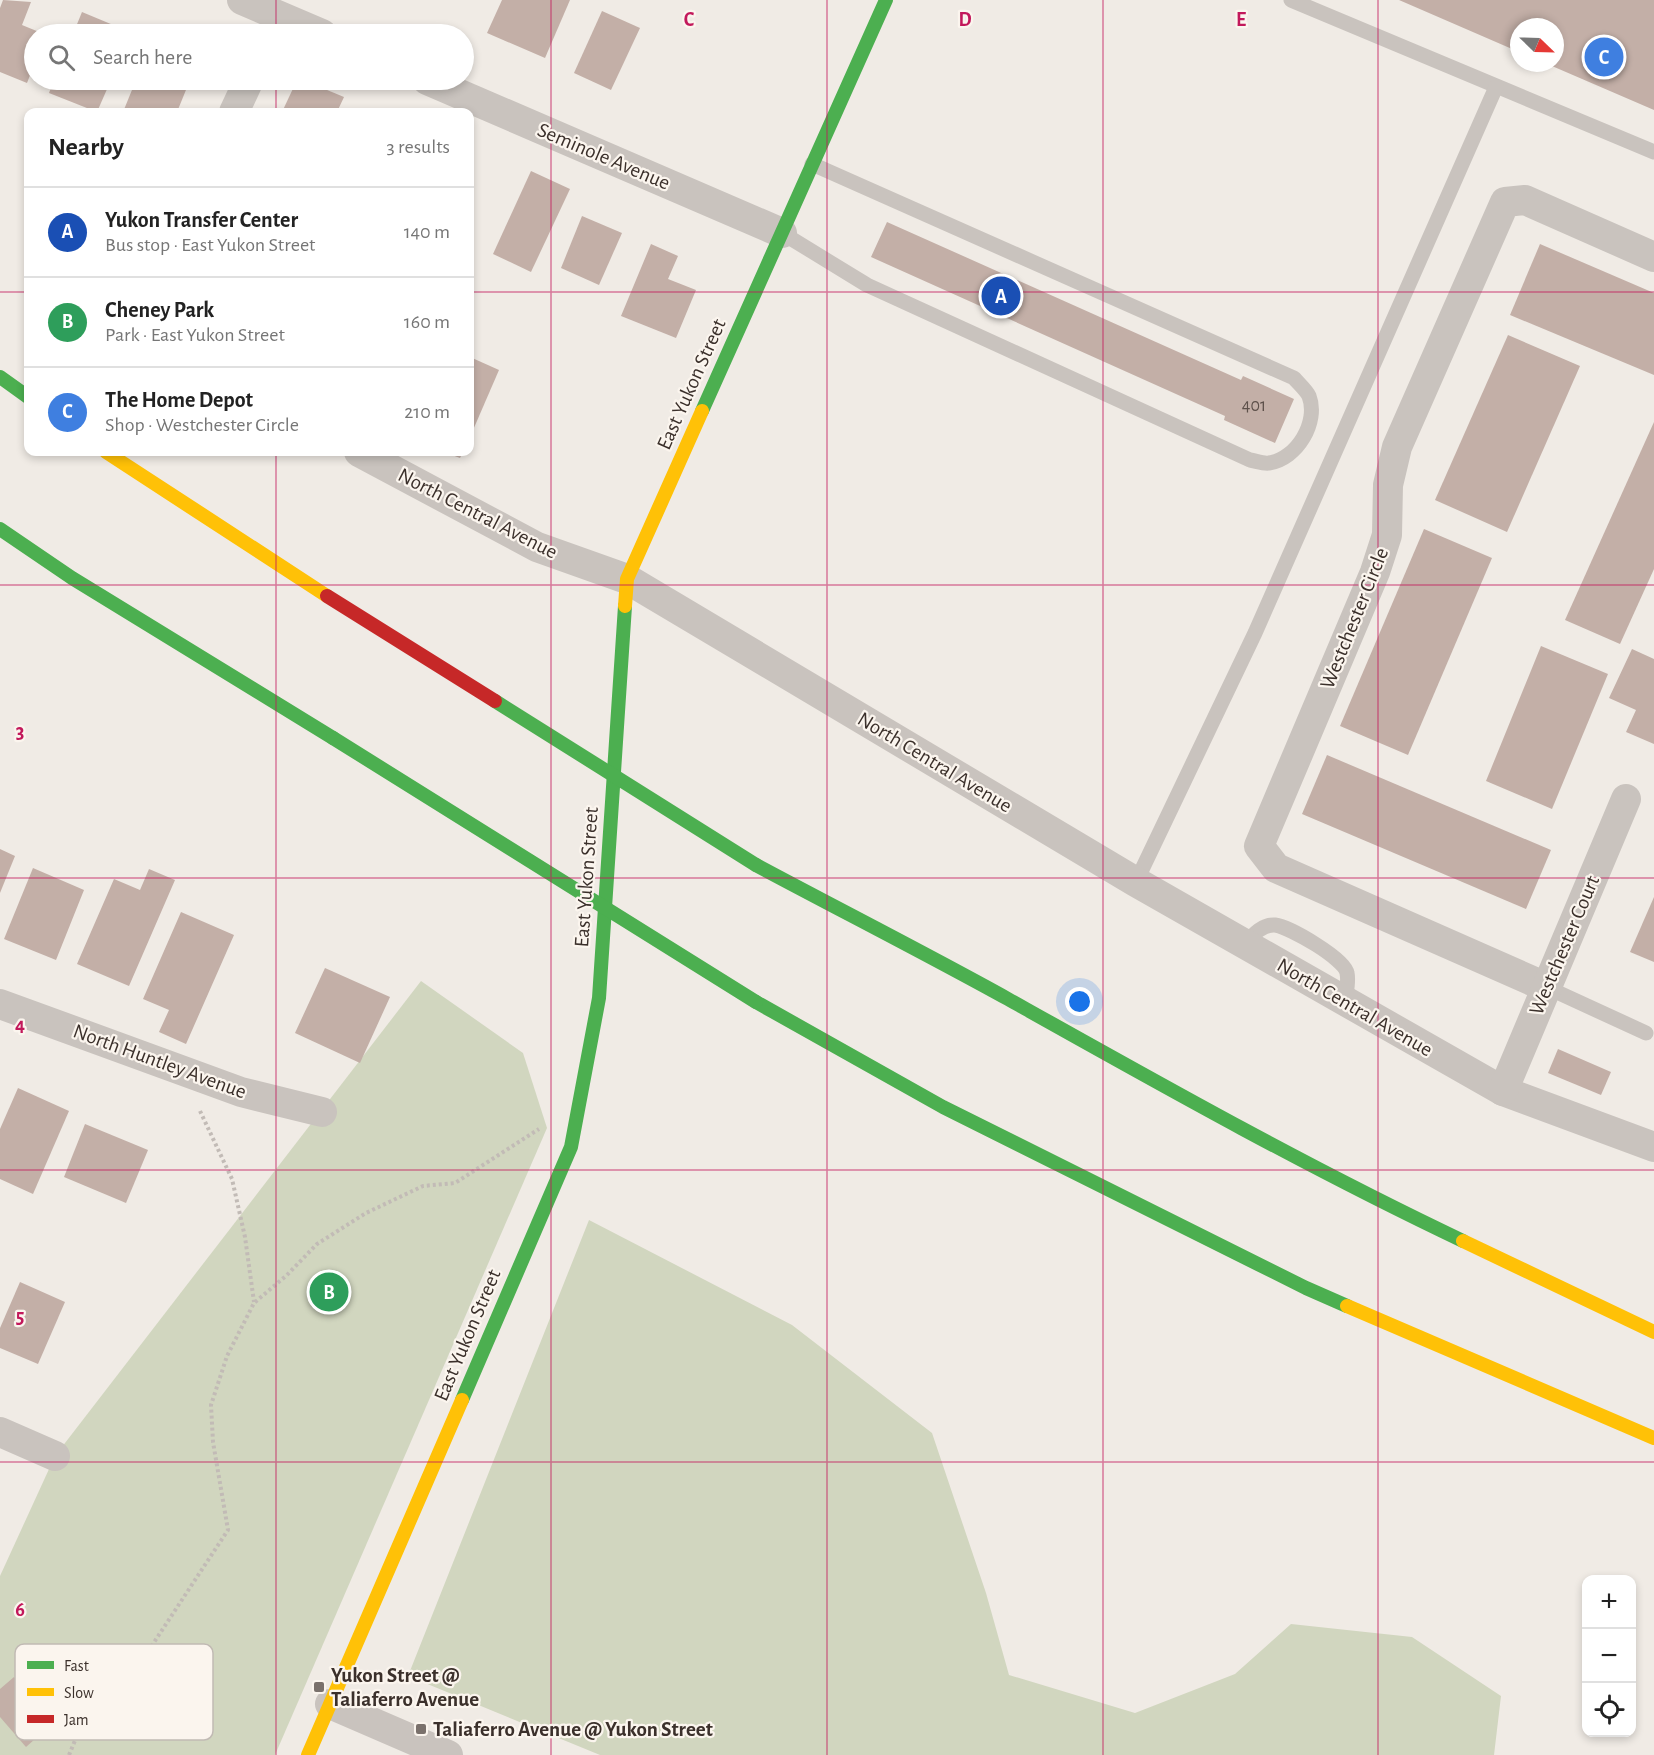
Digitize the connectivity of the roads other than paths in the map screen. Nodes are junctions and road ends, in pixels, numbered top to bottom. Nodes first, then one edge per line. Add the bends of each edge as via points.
1 (242, 0) edge
2 (886, 0) edge
3 (1291, 0) edge
4 (278, 17) edge
5 (296, 24) edge
6 (1496, 87) junction
7 (244, 90) edge
8 (450, 90) edge
9 (236, 108) edge
10 (1654, 152) edge
11 (812, 164) junction
12 (782, 232) junction
13 (1654, 257) edge
14 (0, 377) edge
15 (24, 394) edge
16 (112, 456) edge
17 (366, 456) edge
18 (0, 529) edge
19 (627, 579) junction
20 (1626, 799) dead end
21 (1136, 882) junction
22 (1546, 987) junction
23 (0, 1004) edge
24 (1646, 1033) dead end
25 (1503, 1091) junction
26 (322, 1112) dead end
27 (1654, 1147) edge
28 (1654, 1332) edge
29 (0, 1432) edge
30 (1654, 1438) edge
31 (55, 1456) dead end
32 (330, 1704) junction
33 (308, 1755) edge
34 (448, 1755) edge

1 - 4 street
2 - 11 main road, East Yukon Street
3 - 6 lane
4 - 5 street
6 - 10 lane
6 - 21 lane via 1255,633
7 - 9 street
8 - 12 street, Seminole Avenue
11 - 12 main road, East Yukon Street
11 - 12 lane via 1293,378 1309,395 1311,415 1304,437 1291,452 1269,464 1251,460 867,285
12 - 19 main road, East Yukon Street
13 - 22 street, Westchester Circle via 1526,200 1505,202 1397,447 1388,484 1387,535 1375,572 1259,846 1276,868
14 - 15 main road
16 - 28 main road, bridge via 756,866 1355,1190
17 - 19 street, North Central Avenue via 537,547
18 - 30 main road, bridge via 72,578 756,1002 943,1107 1263,1267
19 - 21 street, North Central Avenue
19 - 32 main road, East Yukon Street via 598,998 571,1147
20 - 22 street, Westchester Court
21 - 25 street, North Central Avenue
22 - 24 lane
22 - 25 street, Westchester Court
23 - 26 street, North Huntley Avenue via 241,1092
25 - 27 street
29 - 31 street
32 - 33 main road, East Yukon Street
32 - 34 street

